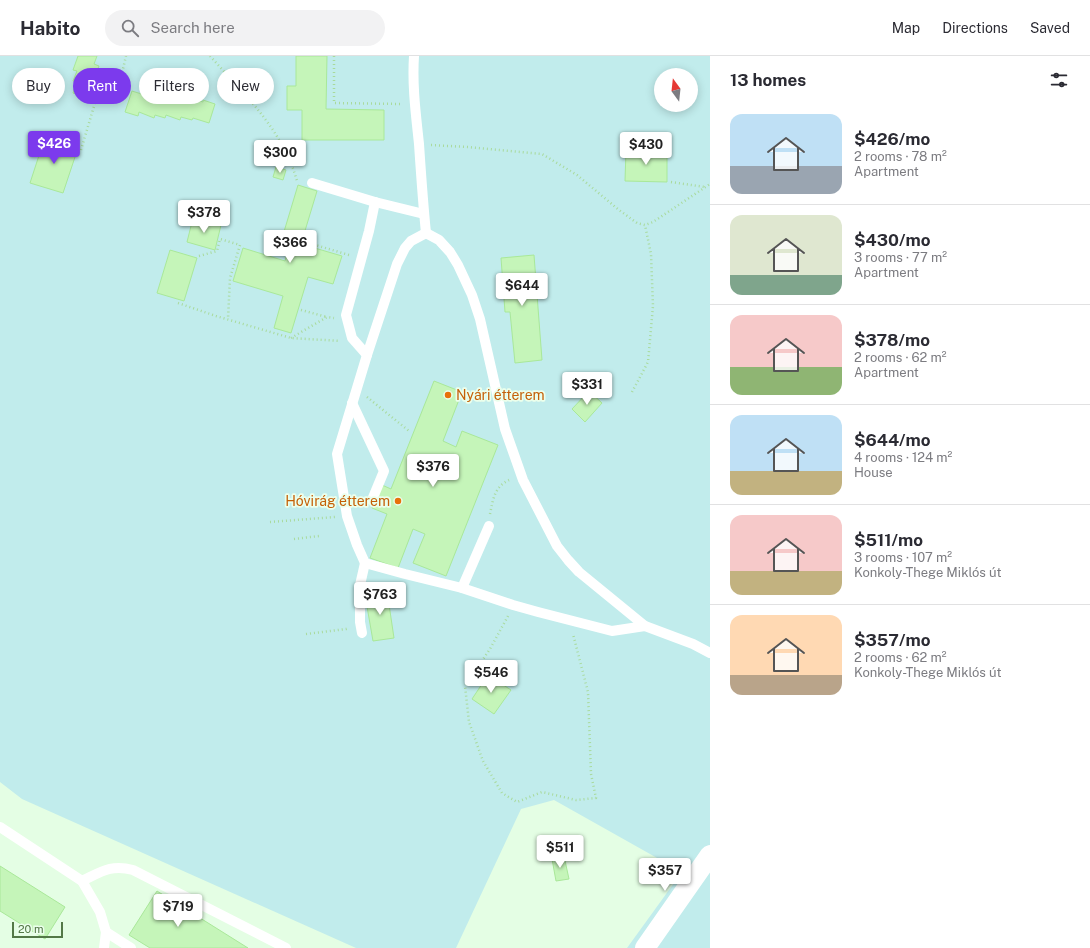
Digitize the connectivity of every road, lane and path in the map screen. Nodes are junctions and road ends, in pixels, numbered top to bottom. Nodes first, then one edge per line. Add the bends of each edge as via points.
1 (126, 56) edge
2 (210, 56) edge
3 (334, 56) edge
4 (414, 56) edge
5 (414, 104) junction
6 (418, 145) junction
7 (81, 150) dead end
8 (671, 182) dead end
9 (312, 183) joint
10 (710, 184) edge
11 (706, 187) junction
12 (375, 202) junction
13 (424, 214) junction
14 (645, 225) junction
15 (426, 233) junction
16 (302, 241) dead end
17 (199, 256) dead end
18 (361, 258) junction
19 (178, 303) dead end
20 (301, 310) dead end
21 (327, 317) junction
22 (228, 319) junction
23 (347, 320) junction
24 (291, 338) junction
25 (352, 338) junction
26 (366, 355) junction
27 (356, 388) junction
28 (632, 392) dead end
29 (352, 403) junction
30 (409, 431) dead end
31 (523, 480) junction
32 (372, 500) dead end
33 (347, 516) junction
34 (270, 522) dead end
35 (488, 526) joint
36 (319, 536) dead end
37 (294, 539) dead end
38 (365, 562) junction
39 (462, 588) junction
40 (514, 605) junction
41 (569, 620) junction
42 (360, 622) junction
43 (645, 626) junction
44 (362, 632) dead end
45 (306, 634) dead end
46 (710, 653) edge
47 (0, 827) edge
48 (710, 855) edge
49 (82, 881) junction
50 (106, 932) junction
51 (104, 948) edge
52 (131, 948) edge
53 (286, 948) edge
54 (645, 948) edge

1 - 7 path via 123,69 100,86
2 - 9 path via 262,114 284,148 297,181
3 - 5 path via 334,103
4 - 5 lane
5 - 6 lane
6 - 13 lane
6 - 14 path via 542,154 577,175 637,223
8 - 11 path
9 - 12 lane
10 - 11 path
11 - 14 path
12 - 13 lane
12 - 18 lane
13 - 15 lane
14 - 28 path via 651,254 653,306 648,362
15 - 26 lane via 411,241 397,264
15 - 31 lane via 439,240 450,252 472,295 480,319 505,429
16 - 18 path
17 - 22 path via 217,251 220,239 240,245 230,278
18 - 23 lane via 346,315
19 - 22 path
20 - 21 path
21 - 23 path
21 - 24 path
22 - 24 path
23 - 25 lane
24 - 25 path via 338,341
25 - 26 lane
26 - 27 lane
27 - 29 lane
27 - 30 path
29 - 32 lane via 384,471
29 - 33 lane via 336,454
31 - 35 path via 508,480 501,484 495,494
31 - 43 lane via 557,546 568,560
33 - 34 path
33 - 38 lane
35 - 39 lane
36 - 37 path
38 - 39 lane
38 - 42 lane via 360,585
39 - 40 lane
40 - 41 lane
40 - 41 path via 466,686 469,722 483,761 502,793 517,802 542,792 576,800 596,798 591,774 588,692
41 - 43 lane via 612,631
42 - 44 lane
42 - 45 path via 346,629
43 - 46 lane
47 - 49 lane
48 - 54 street
49 - 50 lane via 100,912
49 - 53 lane via 110,868 133,870
50 - 51 lane
50 - 52 lane

